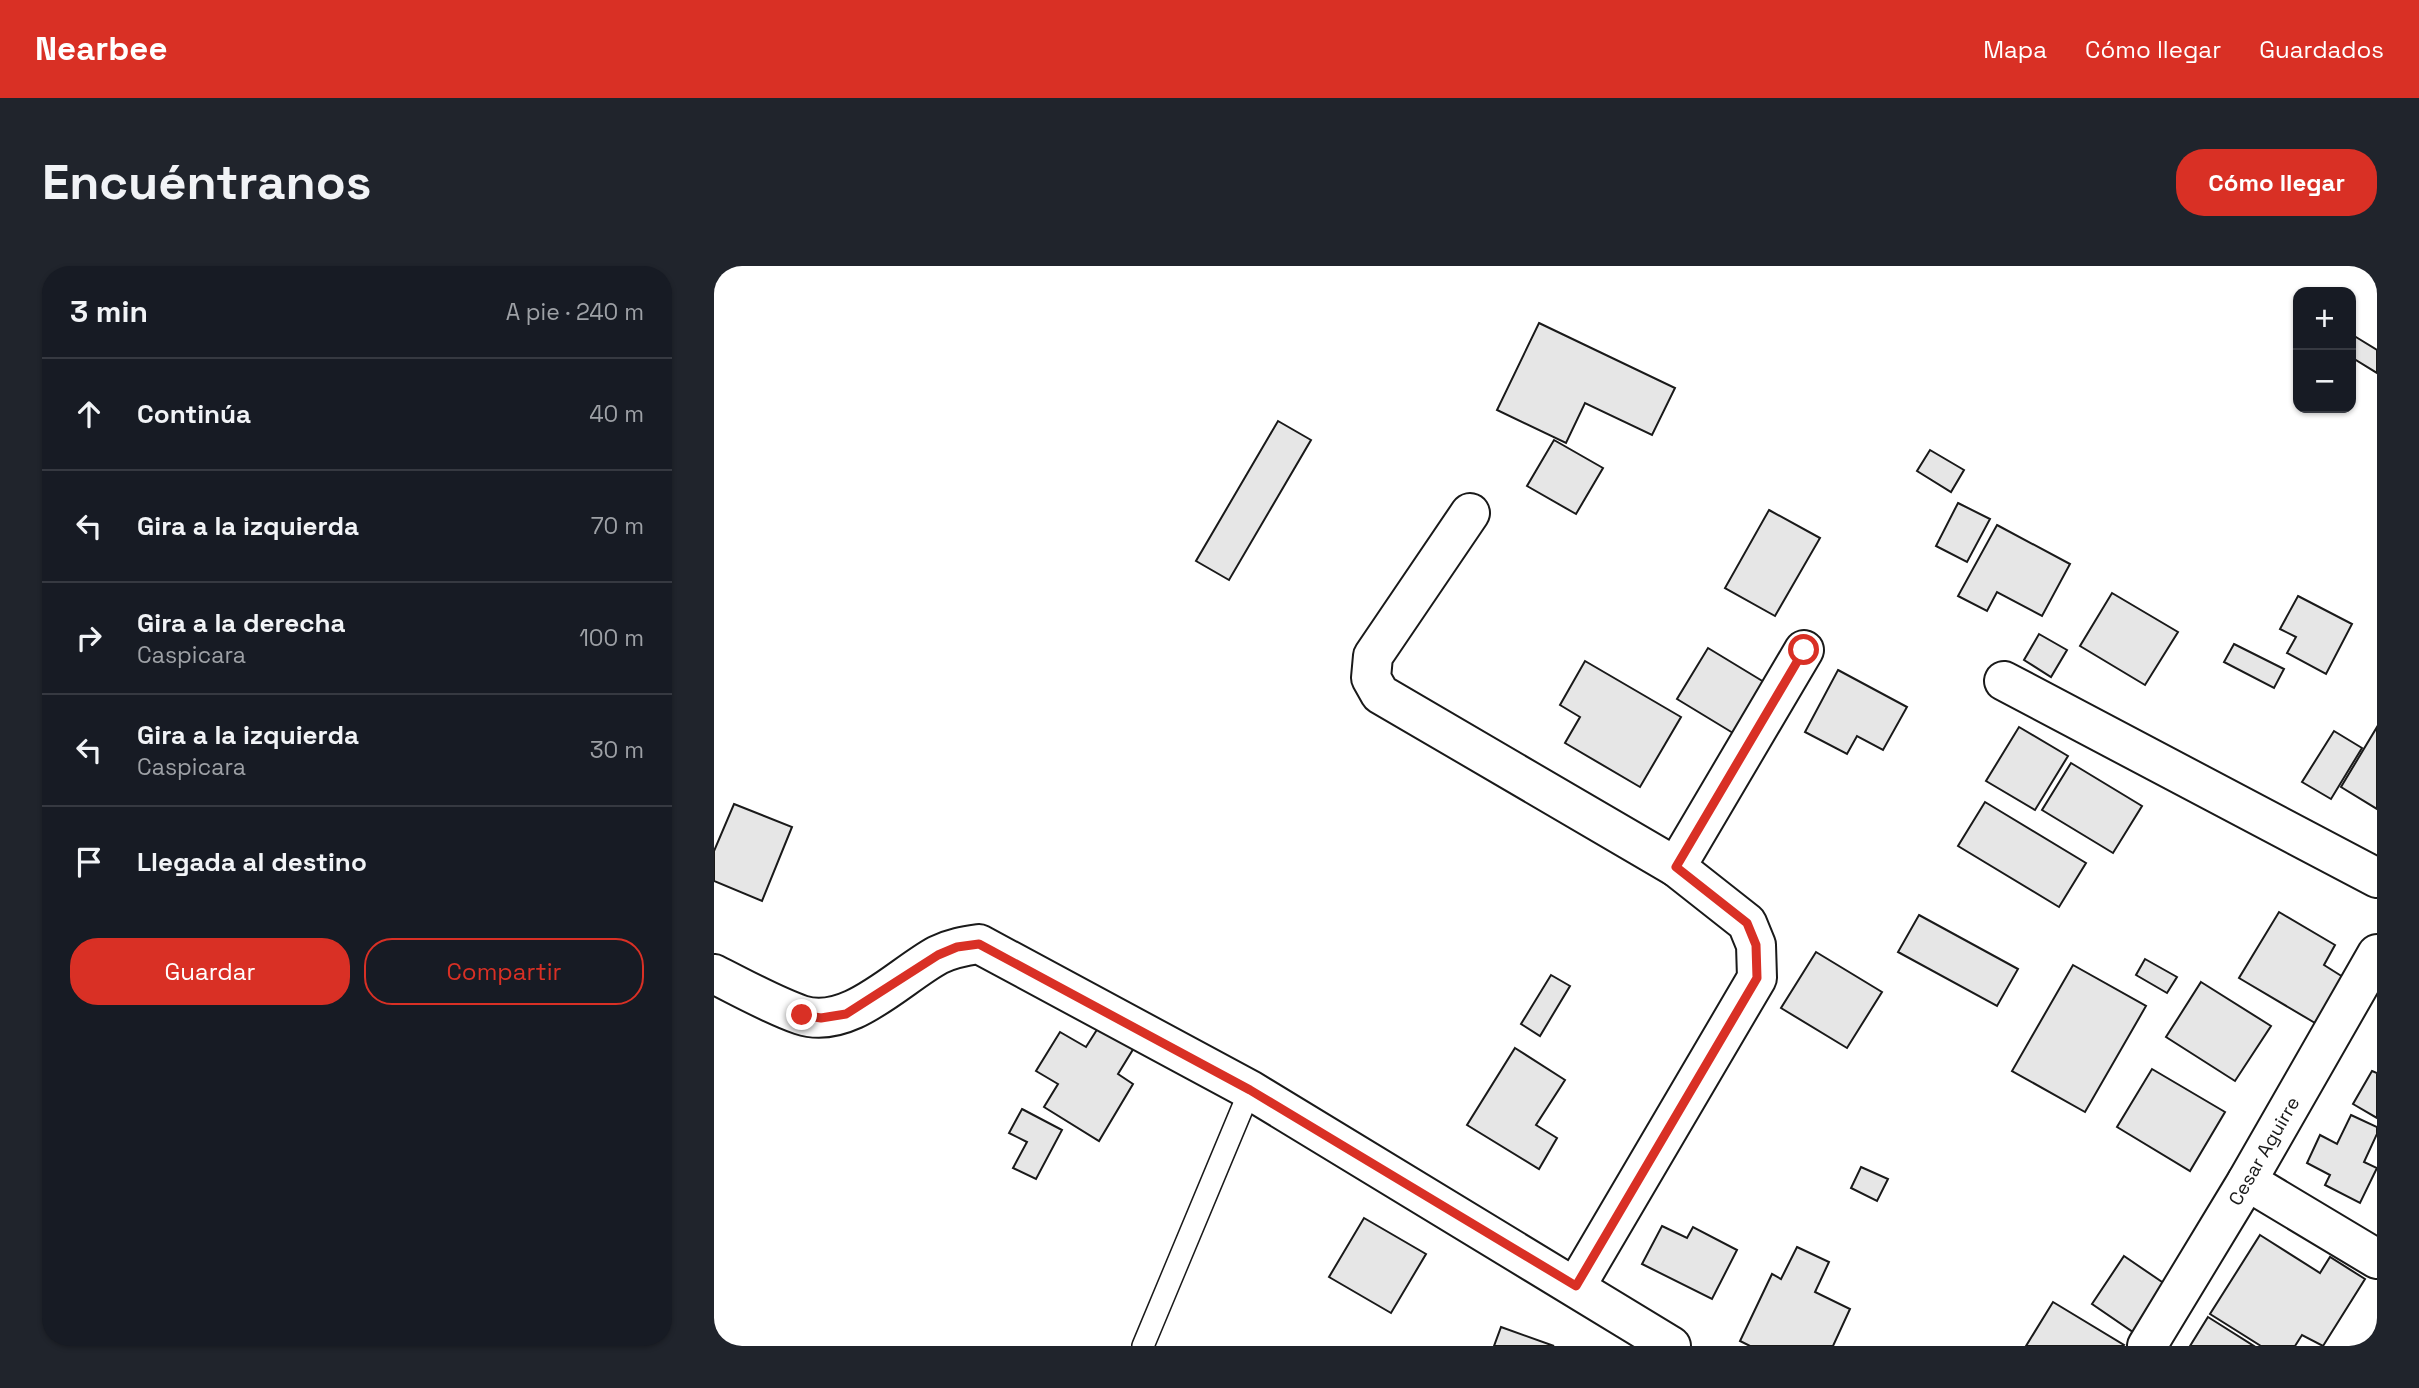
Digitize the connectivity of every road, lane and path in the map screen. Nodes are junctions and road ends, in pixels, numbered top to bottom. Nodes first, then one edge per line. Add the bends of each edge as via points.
1 (1470, 513) dead end
2 (1804, 650) dead end
3 (2004, 681) dead end
4 (1676, 867) junction
5 (2377, 878) edge
6 (2377, 954) edge
7 (714, 974) edge
8 (1250, 1090) junction
9 (2247, 1181) junction
10 (2377, 1259) edge
11 (1576, 1286) junction
12 (1143, 1346) edge
13 (1671, 1346) edge
14 (2147, 1346) edge

1 - 4 street via 1373,656 1371,678 1380,694
2 - 4 street
3 - 5 street
4 - 11 street via 1747,923 1756,945 1757,978
6 - 9 street, Cesar Aguirre
7 - 8 street via 802,1015 821,1018 846,1014 938,955 979,944
8 - 11 street
8 - 12 lane
9 - 10 street
9 - 14 street, Cesar Aguirre
11 - 13 street

